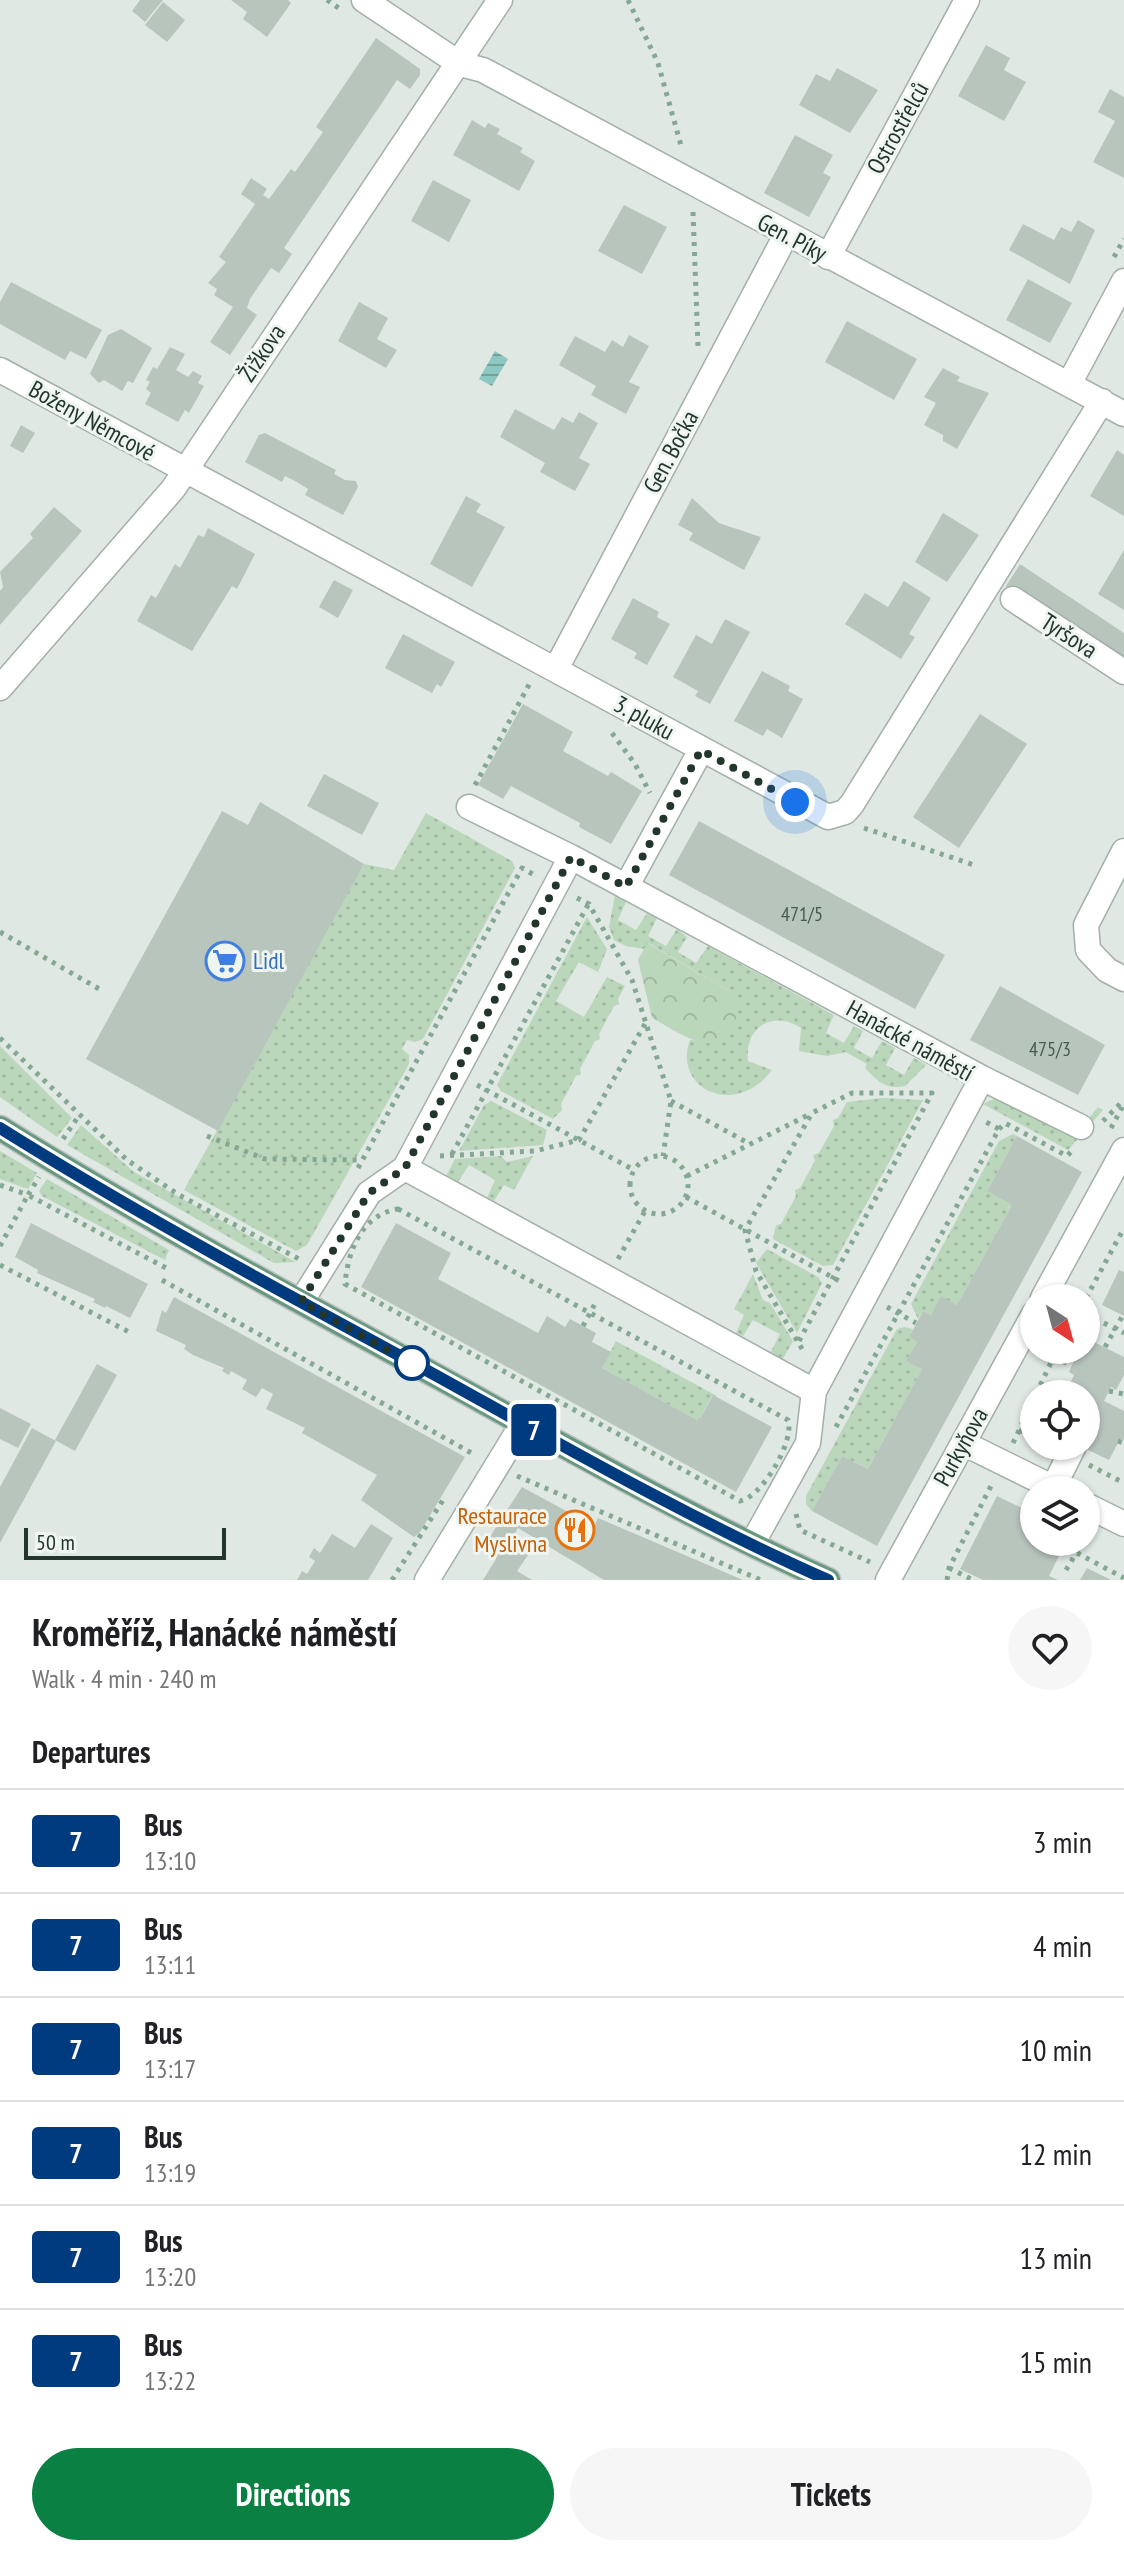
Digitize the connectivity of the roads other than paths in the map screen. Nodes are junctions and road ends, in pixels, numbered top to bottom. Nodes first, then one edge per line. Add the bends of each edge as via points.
1 (364, 0) edge
2 (500, 0) edge
3 (967, 0) edge
4 (460, 64) junction
5 (786, 235) junction
6 (828, 257) junction
7 (1117, 273) edge
8 (0, 370) edge
9 (1069, 384) junction
10 (1102, 401) junction
11 (1124, 414) edge
12 (185, 471) junction
13 (1013, 599) dead end
14 (556, 669) junction
15 (1124, 672) edge
16 (0, 688) edge
17 (701, 750) junction
18 (471, 808) road end
19 (1124, 851) edge
20 (571, 857) junction
21 (626, 887) junction
22 (1124, 979) edge
23 (982, 1078) junction
24 (1081, 1127) dead end
25 (0, 1128) edge
26 (1124, 1150) edge
27 (408, 1163) junction
28 (1051, 1284) edge
29 (301, 1302) junction
30 (1020, 1339) edge
31 (817, 1386) junction
32 (523, 1423) junction
33 (963, 1443) junction
34 (1030, 1476) edge
35 (1100, 1512) edge
36 (1124, 1524) edge
37 (752, 1544) junction
38 (890, 1576) edge
39 (427, 1580) edge
40 (828, 1580) edge

1 - 4 street, Gen. Píky
2 - 4 street, Žižkova
3 - 6 street, Ostrostřelců
4 - 5 street, Gen. Píky via 483,70
4 - 12 street, Žižkova
5 - 6 street, Gen. Píky
5 - 14 street, Gen. Bočka
6 - 9 street, Gen. Píky
7 - 9 street
8 - 12 street, Boženy Němcové
9 - 10 street, Gen. Píky
10 - 11 street, Gen. Píky
10 - 17 street, 3. pluku via 841,814 819,815
12 - 14 street, 3. pluku
12 - 16 street, Žižkova
13 - 15 street, Tyršova
14 - 17 street, 3. pluku
17 - 21 street
18 - 20 street, Hanácké náměstí
19 - 22 street via 1086,925 1088,950
20 - 21 street, Hanácké náměstí
20 - 27 street
21 - 23 street, Hanácké náměstí
23 - 24 street
23 - 31 street, Hanácké náměstí
25 - 29 main road
26 - 28 street
27 - 29 street via 369,1193 312,1261
27 - 31 street
29 - 32 main road
30 - 33 street, Purkyňova
31 - 37 street, Hanácké náměstí via 808,1443 770,1492
32 - 37 main road
32 - 39 street
33 - 34 street
33 - 38 street, Purkyňova
35 - 36 street
37 - 40 main road

